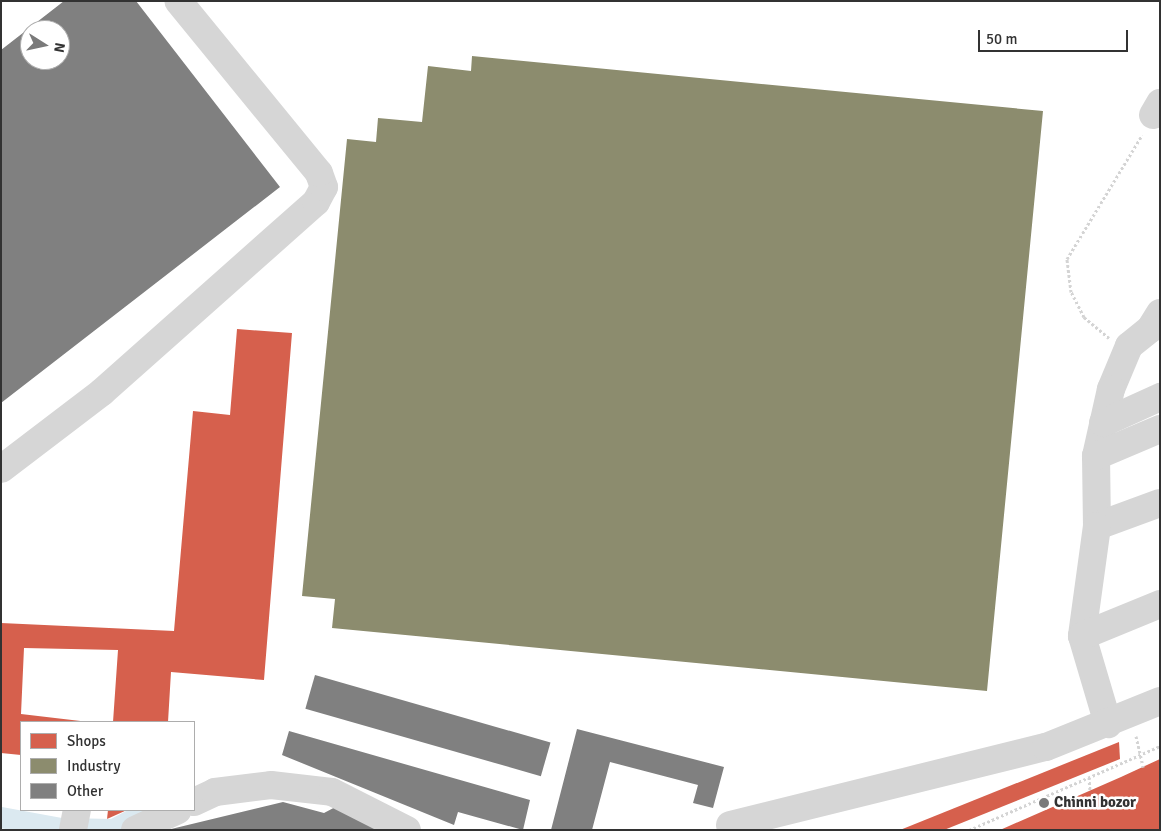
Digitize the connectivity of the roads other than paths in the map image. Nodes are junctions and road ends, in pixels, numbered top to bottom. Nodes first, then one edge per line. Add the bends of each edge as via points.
1 (178, 1) edge
2 (1160, 313) edge
3 (1160, 397) edge
4 (1103, 423) junction
5 (1160, 429) edge
6 (1096, 456) junction
7 (1, 469) edge
8 (1160, 503) edge
9 (1097, 526) junction
10 (1160, 604) edge
11 (1082, 636) junction
12 (1160, 701) edge
13 (1118, 719) junction
14 (195, 802) edge
15 (77, 811) edge
16 (176, 811) edge
17 (730, 825) dead end
18 (73, 830) edge
19 (135, 830) edge
20 (407, 830) edge

1 - 7 lane via 319,173 324,187 316,202 102,392
2 - 4 lane via 1150,329 1129,346 1120,362
3 - 4 lane
4 - 6 lane
5 - 6 lane
6 - 9 lane
8 - 9 lane
9 - 11 lane
10 - 11 lane
11 - 13 lane
12 - 13 lane
13 - 17 lane via 1046,748
14 - 20 lane via 216,792 271,785 332,792
15 - 18 lane
16 - 19 lane

